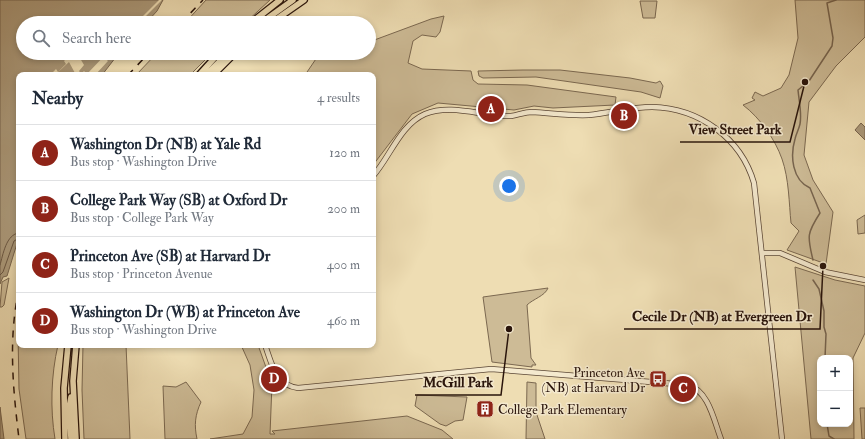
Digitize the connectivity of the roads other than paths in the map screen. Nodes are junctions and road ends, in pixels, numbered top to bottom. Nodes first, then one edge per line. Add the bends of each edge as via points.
1 (280, 0) edge
2 (292, 0) edge
3 (304, 0) edge
4 (260, 16) edge
5 (270, 16) edge
6 (281, 16) edge
7 (213, 60) edge
8 (221, 60) edge
9 (228, 60) edge
10 (202, 72) edge
11 (209, 72) edge
12 (216, 72) edge
13 (376, 172) edge
14 (763, 253) junction
15 (865, 280) edge
16 (68, 348) edge
17 (76, 348) edge
18 (266, 348) edge
19 (73, 381) junction
20 (65, 439) edge
21 (70, 439) edge
22 (76, 439) edge
23 (721, 439) edge
24 (782, 439) edge

1 - 4 main road
2 - 5 main road
3 - 6 main road
7 - 10 main road
8 - 11 main road
9 - 12 main road
13 - 14 street via 417,118 446,109 504,115 532,112 588,115 653,107 685,113 707,122 724,133 738,149 750,170 757,200
14 - 15 street via 780,253 825,272
14 - 24 street
16 - 20 main road via 64,388
17 - 19 main road
18 - 23 street via 276,374 291,387 303,388 491,369 695,387 709,406
19 - 21 main road via 69,408
19 - 22 main road

